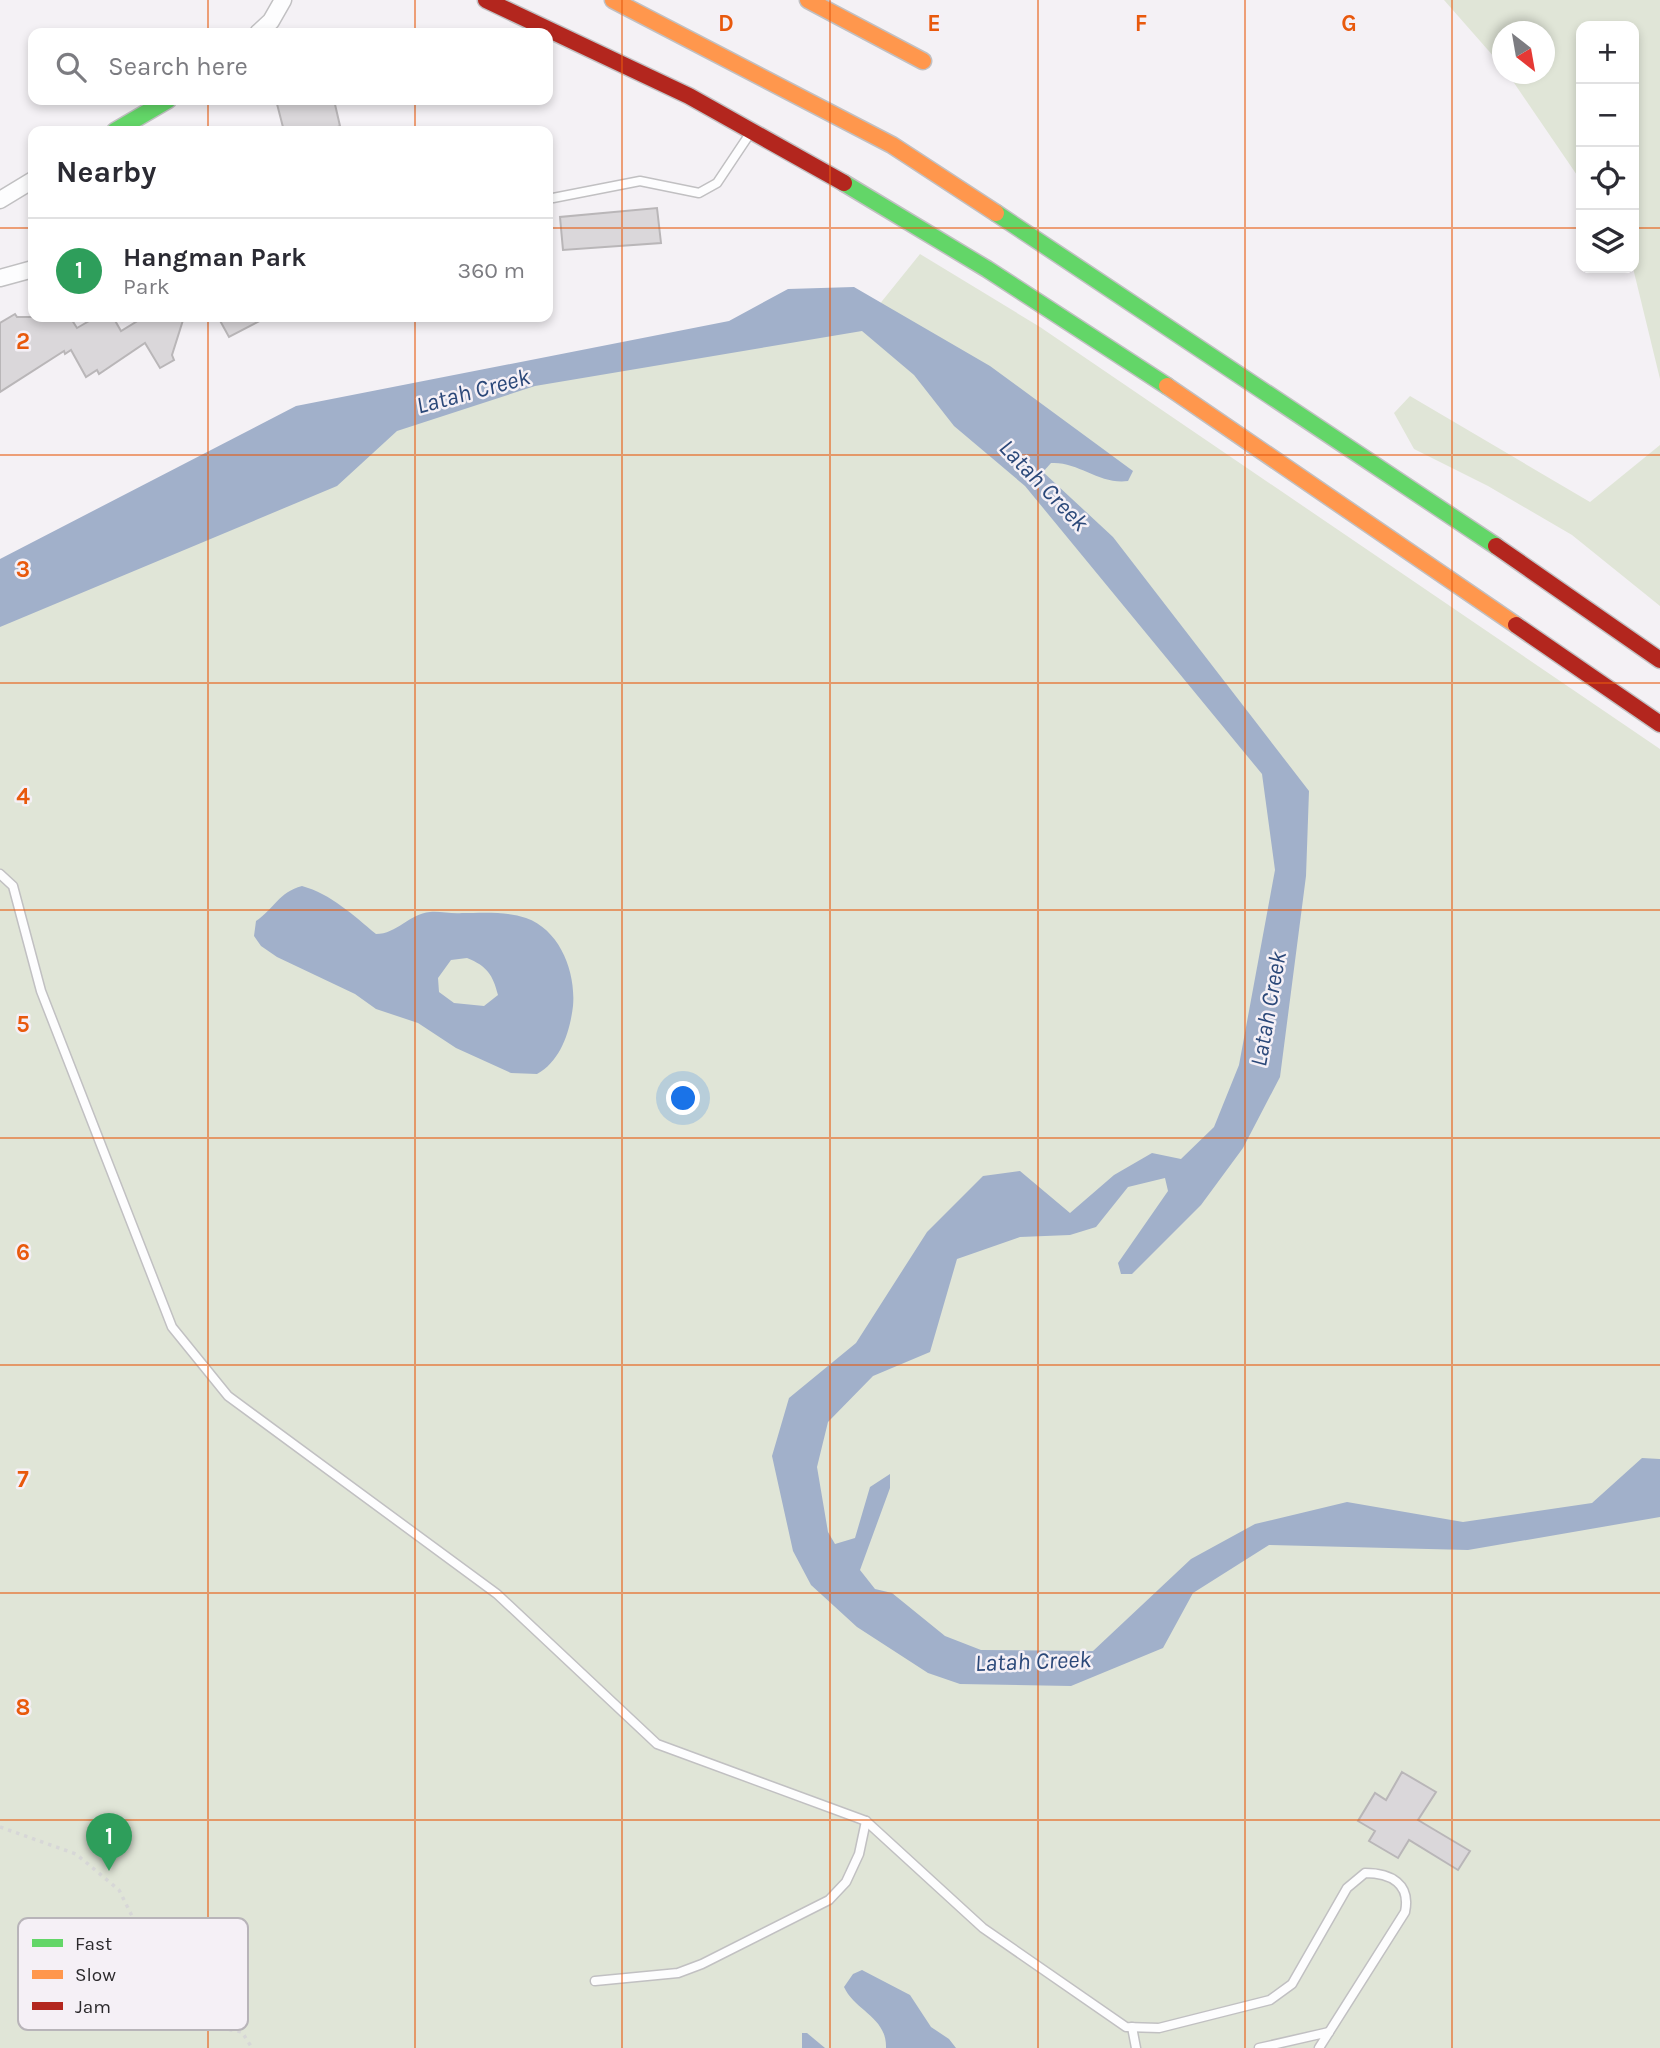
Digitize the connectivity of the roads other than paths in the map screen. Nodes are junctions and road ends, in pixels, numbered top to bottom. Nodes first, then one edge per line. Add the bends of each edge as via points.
1 (283, 0) edge
2 (486, 0) edge
3 (614, 0) edge
4 (808, 0) edge
5 (263, 28) edge
6 (548, 28) edge
7 (553, 30) edge
8 (923, 61) dead end
9 (159, 105) edge
10 (124, 126) edge
11 (752, 130) junction
12 (28, 183) edge
13 (553, 198) dead end
14 (0, 200) edge
15 (28, 271) edge
16 (0, 278) edge
17 (1660, 660) edge
18 (1660, 724) edge
19 (0, 874) edge
20 (866, 1821) junction
21 (595, 1981) dead end
22 (1132, 2027) junction
23 (1329, 2032) junction
24 (1136, 2048) edge
25 (1259, 2048) edge
26 (1319, 2048) edge

1 - 5 street
2 - 6 main road
3 - 17 main road via 892,145 1362,455
4 - 8 main road
7 - 11 main road
9 - 10 main road
11 - 13 lane via 717,183 699,193 640,181
11 - 18 main road via 1056,313
12 - 14 street
15 - 16 street
19 - 20 lane via 13,886 41,991 172,1327 228,1396 496,1594 657,1744
20 - 21 lane via 859,1854 846,1882 829,1900 677,1973
20 - 22 lane via 984,1928
22 - 23 lane via 1158,2028 1270,2000 1292,1984 1347,1888 1365,1873 1383,1873 1400,1883 1408,1898 1405,1912
22 - 24 lane
23 - 25 lane
23 - 26 lane

